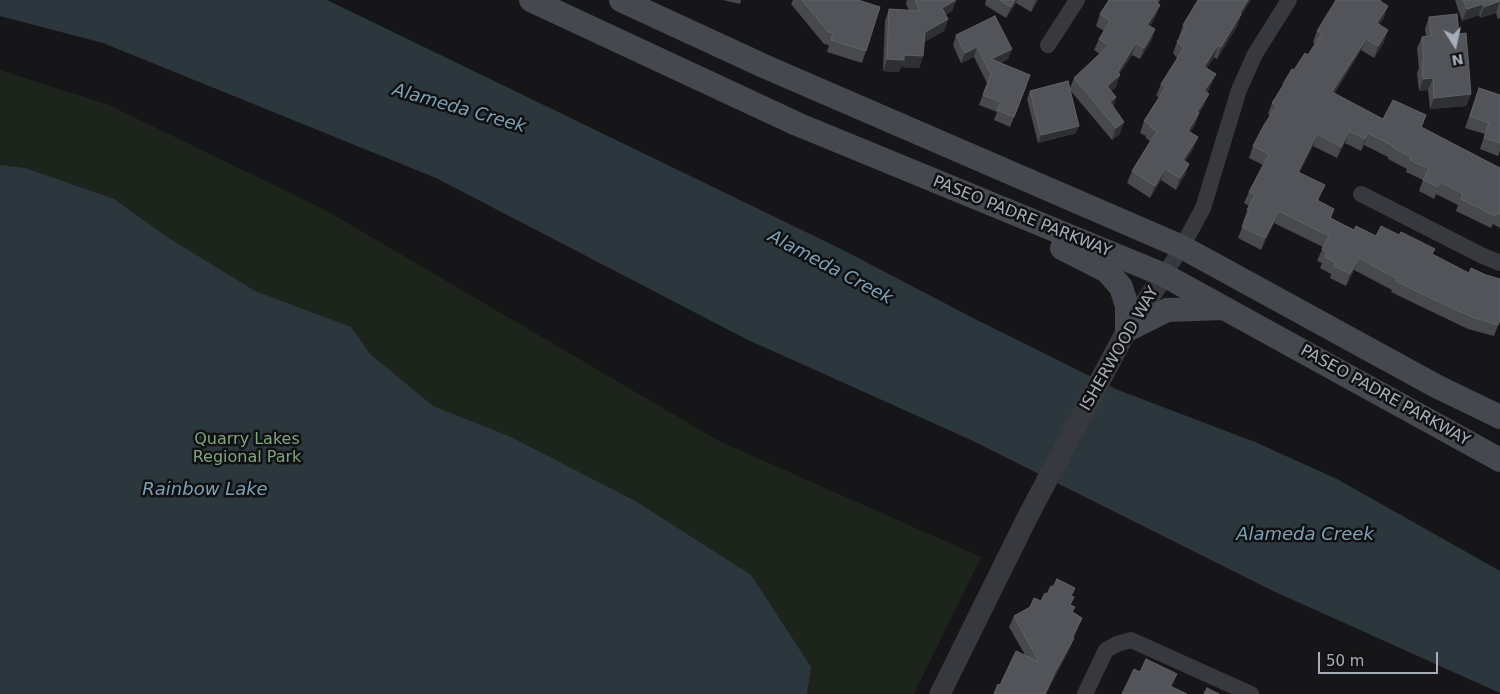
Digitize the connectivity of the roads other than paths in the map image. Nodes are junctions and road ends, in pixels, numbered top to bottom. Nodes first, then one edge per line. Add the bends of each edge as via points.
1 (531, 0) edge
2 (621, 0) edge
3 (1077, 0) edge
4 (1289, 0) edge
5 (1048, 45) dead end
6 (1361, 194) dead end
7 (983, 200) junction
8 (1182, 247) junction
9 (1500, 263) edge
10 (1164, 275) junction
11 (1225, 308) junction
12 (1126, 332) junction
13 (1500, 417) edge
14 (1500, 460) edge
15 (940, 694) edge
16 (1085, 694) edge
17 (1251, 694) edge

1 - 7 main road, PASEO PADRE PARKWAY via 797,124
2 - 8 main road, PASEO PADRE PARKWAY via 766,67
3 - 5 street
4 - 8 street, ISHERWOOD WAY via 1255,54 1239,90 1203,208
6 - 9 street
7 - 10 main road, PASEO PADRE PARKWAY
7 - 12 main road via 1030,232 1107,271 1122,287 1128,306
8 - 10 street, ISHERWOOD WAY
8 - 13 main road, PASEO PADRE PARKWAY via 1436,386
10 - 11 main road, PASEO PADRE PARKWAY
10 - 12 street, ISHERWOOD WAY
11 - 12 main road via 1167,310
11 - 14 main road, PASEO PADRE PARKWAY
12 - 15 street, ISHERWOOD WAY
16 - 17 street via 1106,650 1131,640

